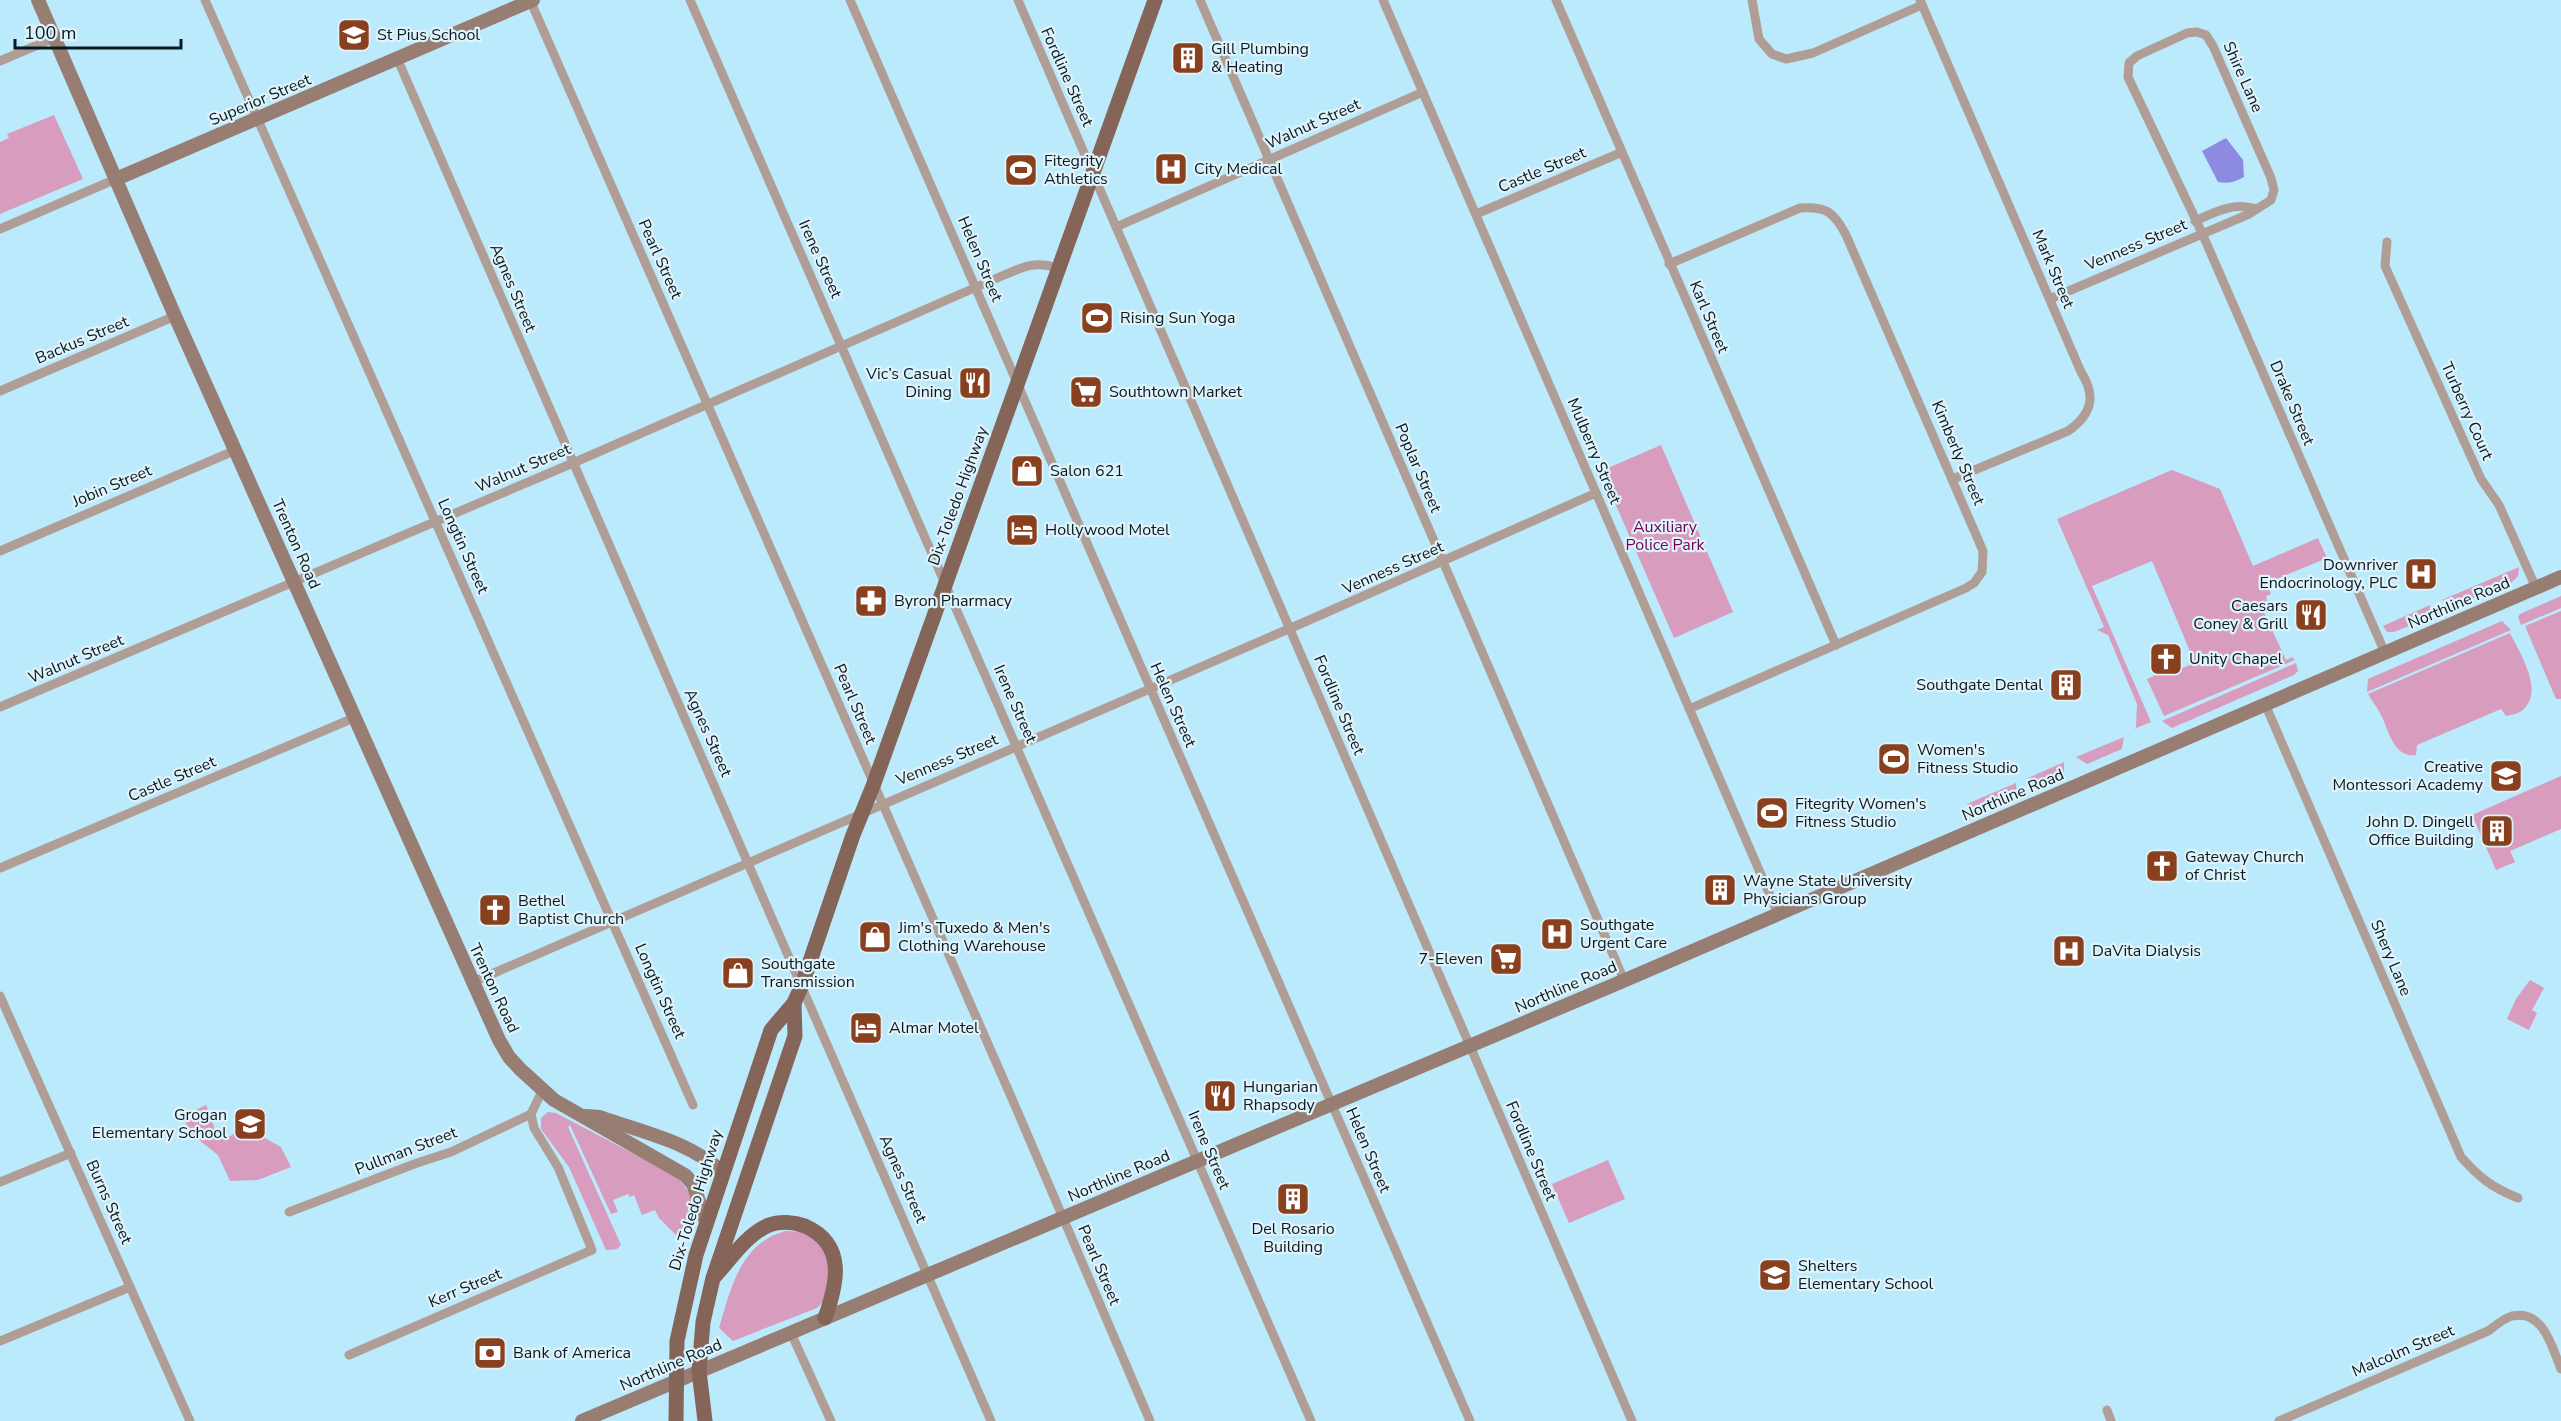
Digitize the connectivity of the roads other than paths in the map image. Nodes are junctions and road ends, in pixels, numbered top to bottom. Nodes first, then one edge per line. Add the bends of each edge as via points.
1 (38, 0) edge
2 (205, 0) edge
3 (531, 0) edge
4 (690, 0) edge
5 (850, 0) edge
6 (1018, 0) edge
7 (1155, 0) edge
8 (1200, 0) edge
9 (1383, 0) edge
10 (1556, 0) edge
11 (1752, 0) edge
12 (1921, 3) edge
13 (54, 38) junction
14 (397, 58) junction
15 (0, 62) edge
16 (1422, 92) junction
17 (256, 119) junction
18 (1620, 153) junction
19 (1268, 160) junction
20 (2170, 165) joint
21 (1093, 172) junction
22 (116, 179) junction
23 (2257, 209) junction
24 (1476, 214) junction
25 (2195, 221) junction
26 (1116, 226) junction
27 (0, 229) edge
28 (2202, 233) junction
29 (2387, 242) dead end
30 (1669, 264) junction
31 (1058, 268) junction
32 (976, 287) junction
33 (2050, 299) junction
34 (175, 316) junction
35 (841, 346) junction
36 (1018, 381) junction
37 (0, 391) edge
38 (707, 405) junction
39 (236, 450) junction
40 (573, 463) junction
41 (1953, 479) junction
42 (1596, 494) junction
43 (435, 521) junction
44 (0, 551) edge
45 (1442, 562) junction
46 (2561, 577) edge
47 (295, 582) junction
48 (946, 582) junction
49 (2536, 588) junction
50 (1290, 629) junction
51 (1836, 645) junction
52 (2385, 653) junction
53 (1150, 689) junction
54 (2265, 704) junction
55 (0, 707) edge
56 (1689, 709) junction
57 (356, 717) junction
58 (1018, 746) junction
59 (873, 786) junction
60 (881, 804) junction
61 (862, 812) junction
62 (749, 863) junction
63 (0, 868) edge
64 (1778, 914) junction
65 (614, 922) junction
66 (1624, 980) junction
67 (473, 982) junction
68 (802, 985) junction
69 (0, 996) edge
70 (794, 1003) junction
71 (11, 1021) junction
72 (0, 1026) edge
73 (1470, 1046) junction
74 (542, 1091) junction
75 (1332, 1104) junction
76 (693, 1105) dead end
77 (531, 1114) junction
78 (583, 1115) junction
79 (70, 1153) junction
80 (1198, 1161) junction
81 (723, 1173) junction
82 (0, 1182) edge
83 (2518, 1198) dead end
84 (289, 1212) dead end
85 (1062, 1218) junction
86 (706, 1222) junction
87 (720, 1251) junction
88 (928, 1275) junction
89 (713, 1278) junction
90 (130, 1287) junction
91 (825, 1318) junction
92 (791, 1333) junction
93 (0, 1341) edge
94 (349, 1354) dead end
95 (2561, 1370) edge
96 (699, 1371) junction
97 (675, 1382) junction
98 (2107, 1410) dead end
99 (190, 1421) edge
100 (582, 1421) edge
101 (676, 1421) edge
102 (705, 1421) edge
103 (831, 1421) edge
104 (991, 1421) edge
105 (1150, 1421) edge
106 (1311, 1421) edge
107 (1470, 1421) edge
108 (1632, 1421) edge
109 (2111, 1421) edge
110 (2279, 1421) edge

1 - 13 main road, Trenton Road
2 - 17 street, Longtin Street
3 - 14 main road, Superior Street
3 - 38 street, Pearl Street
4 - 35 street, Irene Street
5 - 32 street, Helen Street
6 - 21 street, Fordline Street
7 - 21 main road, Dix-Toledo Highway
8 - 19 street, Poplar Street
9 - 16 street, Mulberry Street
10 - 18 street, Karl Street
11 - 12 street via 1759,39 1772,54 1786,59 1814,53
12 - 33 street, Mark Street
13 - 15 street
13 - 22 main road, Trenton Road
14 - 17 main road, Superior Street
14 - 40 street, Agnes Street
16 - 19 street, Walnut Street
16 - 24 street, Mulberry Street
17 - 22 main road, Superior Street
17 - 43 street, Longtin Street
18 - 24 street, Castle Street
18 - 30 street, Karl Street
19 - 26 street, Walnut Street
19 - 45 street, Poplar Street
20 - 23 street, Shire Lane via 2127,70 2137,56 2187,33 2202,33 2213,45 2271,178 2273,195
20 - 25 street, Drake Street
21 - 26 street, Fordline Street
21 - 31 main road, Dix-Toledo Highway
22 - 27 street, Superior Street
22 - 34 main road, Trenton Road
23 - 25 street via 2243,205 2224,208
23 - 28 street
24 - 42 street, Mulberry Street
25 - 28 street, Drake Street
26 - 50 street, Fordline Street
28 - 33 street, Venness Street
28 - 52 street, Drake Street
29 - 49 street, Turberry Court via 2385,267 2481,479 2499,505
30 - 41 street, Kimberly Street via 1800,208 1826,210 1846,235
30 - 51 street, Karl Street
31 - 32 street, Walnut Street via 1036,263
31 - 36 main road, Dix-Toledo Highway
32 - 35 street, Walnut Street
32 - 36 street, Helen Street
33 - 41 street, Mark Street via 2090,386 2086,413 2068,431
34 - 37 street, Backus Street
34 - 39 main road, Trenton Road
35 - 38 street, Walnut Street
35 - 48 street, Irene Street
36 - 48 main road, Dix-Toledo Highway
36 - 53 street, Helen Street
38 - 40 street, Walnut Street
38 - 59 street, Pearl Street
39 - 44 street, Jobin Street
39 - 47 main road, Trenton Road
40 - 43 street, Walnut Street
40 - 62 street, Agnes Street
41 - 51 street, Kimberly Street via 1983,551 1984,565 1978,578 1966,588
42 - 45 street, Venness Street
42 - 56 street, Mulberry Street
43 - 47 street, Walnut Street
43 - 65 street, Longtin Street
45 - 50 street, Venness Street
45 - 66 street, Poplar Street
46 - 49 main road, Northline Road
47 - 55 street, Walnut Street
47 - 57 main road, Trenton Road
48 - 58 street, Irene Street
48 - 59 main road, Dix-Toledo Highway
49 - 52 main road, Northline Road
50 - 53 street, Venness Street
50 - 73 street, Fordline Street
51 - 56 street, Kimberly Street
52 - 54 main road, Northline Road
53 - 58 street, Venness Street
53 - 75 street, Helen Street
54 - 64 main road, Northline Road
54 - 83 street, Shery Lane via 2461,1157 2483,1181
56 - 64 street, Mulberry Street
57 - 63 street, Castle Street
57 - 67 main road, Trenton Road
58 - 60 street, Venness Street
58 - 80 street, Irene Street
59 - 60 street, Pearl Street
59 - 61 main road, Dix-Toledo Highway
60 - 61 street, Venness Street
60 - 85 street, Pearl Street
61 - 62 street, Venness Street
61 - 68 main road, Dix-Toledo Highway
62 - 65 street, Venness Street
62 - 68 street, Agnes Street
64 - 66 main road, Northline Road
65 - 67 street, Venness Street
65 - 76 street, Longtin Street
66 - 73 main road, Northline Road
67 - 74 main road, Trenton Road via 509,1057
68 - 70 main road, Dix-Toledo Highway
68 - 88 street, Agnes Street
69 - 71 street, Burns Street
70 - 81 main road, Dix-Toledo Highway via 771,1030
70 - 87 main road, Dix-Toledo Highway via 795,1036
71 - 72 street
71 - 79 street, Burns Street
73 - 75 main road, Northline Road
73 - 108 street, Fordline Street
74 - 77 street
74 - 78 main road, Trenton Road
75 - 80 main road, Northline Road
75 - 107 street, Helen Street
77 - 84 street, Pullman Street via 451,1152
77 - 94 street, Kerr Street via 592,1250
78 - 81 main road, Trenton Road via 600,1117 709,1158
78 - 86 main road, Trenton Road via 599,1128 685,1175 693,1184
79 - 82 street
79 - 90 street, Burns Street
80 - 85 main road, Northline Road
80 - 106 street, Irene Street
81 - 86 main road, Dix-Toledo Highway
81 - 87 main road via 730,1201
85 - 88 main road, Northline Road
85 - 105 street, Pearl Street
86 - 97 main road, Dix-Toledo Highway via 677,1341
87 - 89 main road, Dix-Toledo Highway
88 - 91 main road, Northline Road
88 - 104 street, Agnes Street
89 - 91 main road via 764,1228 780,1223 801,1225 820,1236 834,1258 835,1289
89 - 96 main road, Dix-Toledo Highway via 703,1322
90 - 93 street
90 - 99 street, Burns Street
91 - 92 main road, Northline Road
92 - 96 main road, Northline Road
92 - 103 street
95 - 110 street, Malcolm Street via 2539,1322 2511,1316 2488,1331
96 - 97 main road, Northline Road
96 - 102 main road, Dix-Toledo Highway
97 - 100 main road, Northline Road
97 - 101 main road, Dix-Toledo Highway
98 - 109 street

